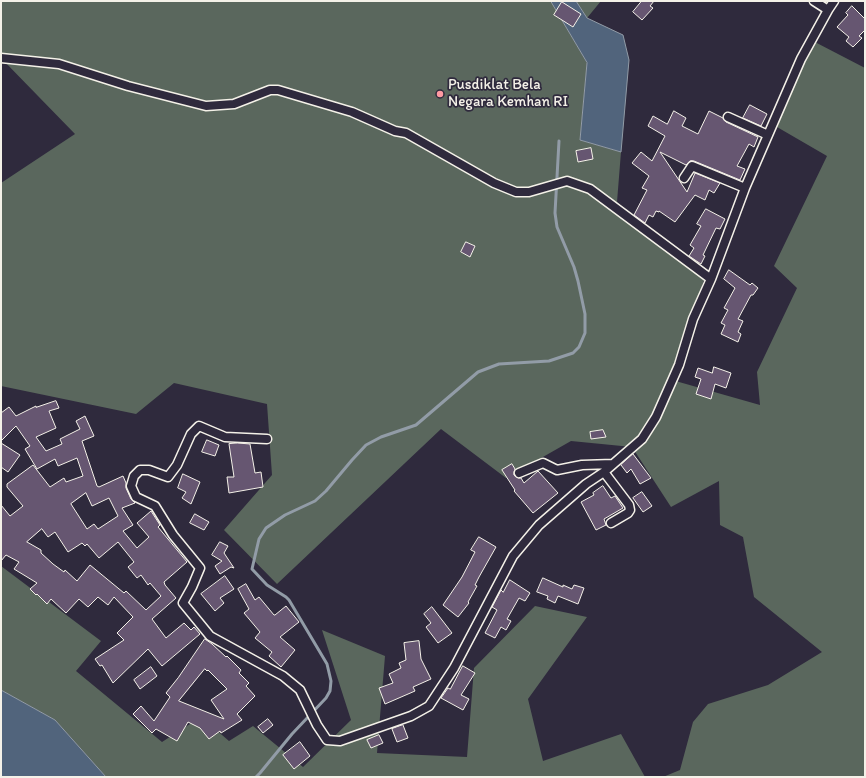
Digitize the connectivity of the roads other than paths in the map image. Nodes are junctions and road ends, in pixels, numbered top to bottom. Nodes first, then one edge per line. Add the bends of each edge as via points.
1 (814, 1) edge
2 (834, 1) edge
3 (828, 10) junction
4 (1, 58) edge
5 (728, 117) dead end
6 (768, 135) junction
7 (684, 178) dead end
8 (745, 188) junction
9 (711, 279) junction
10 (266, 439) dead end
11 (613, 464) junction
12 (604, 472) junction
13 (519, 473) dead end
14 (611, 523) dead end

1 - 3 street
2 - 3 street
3 - 6 street via 801,59
4 - 9 street via 59,64 128,86 206,106 234,104 270,90 278,90 352,112 395,131 406,133 494,183 516,192 529,192 566,180 590,189
5 - 6 street
6 - 8 street
7 - 8 street via 692,166
8 - 9 street
9 - 11 street via 693,319 679,365 656,417 642,439
10 - 12 street via 225,436 199,426 191,434 177,465 168,477 149,470 140,470 130,486 136,497 155,506 173,535 200,568 183,603 210,636 284,676 300,690 327,740 340,741 411,716 429,706 454,668 513,556 539,525 586,484
11 - 12 street
11 - 13 street via 557,470 543,463
12 - 14 street via 630,505 628,513

